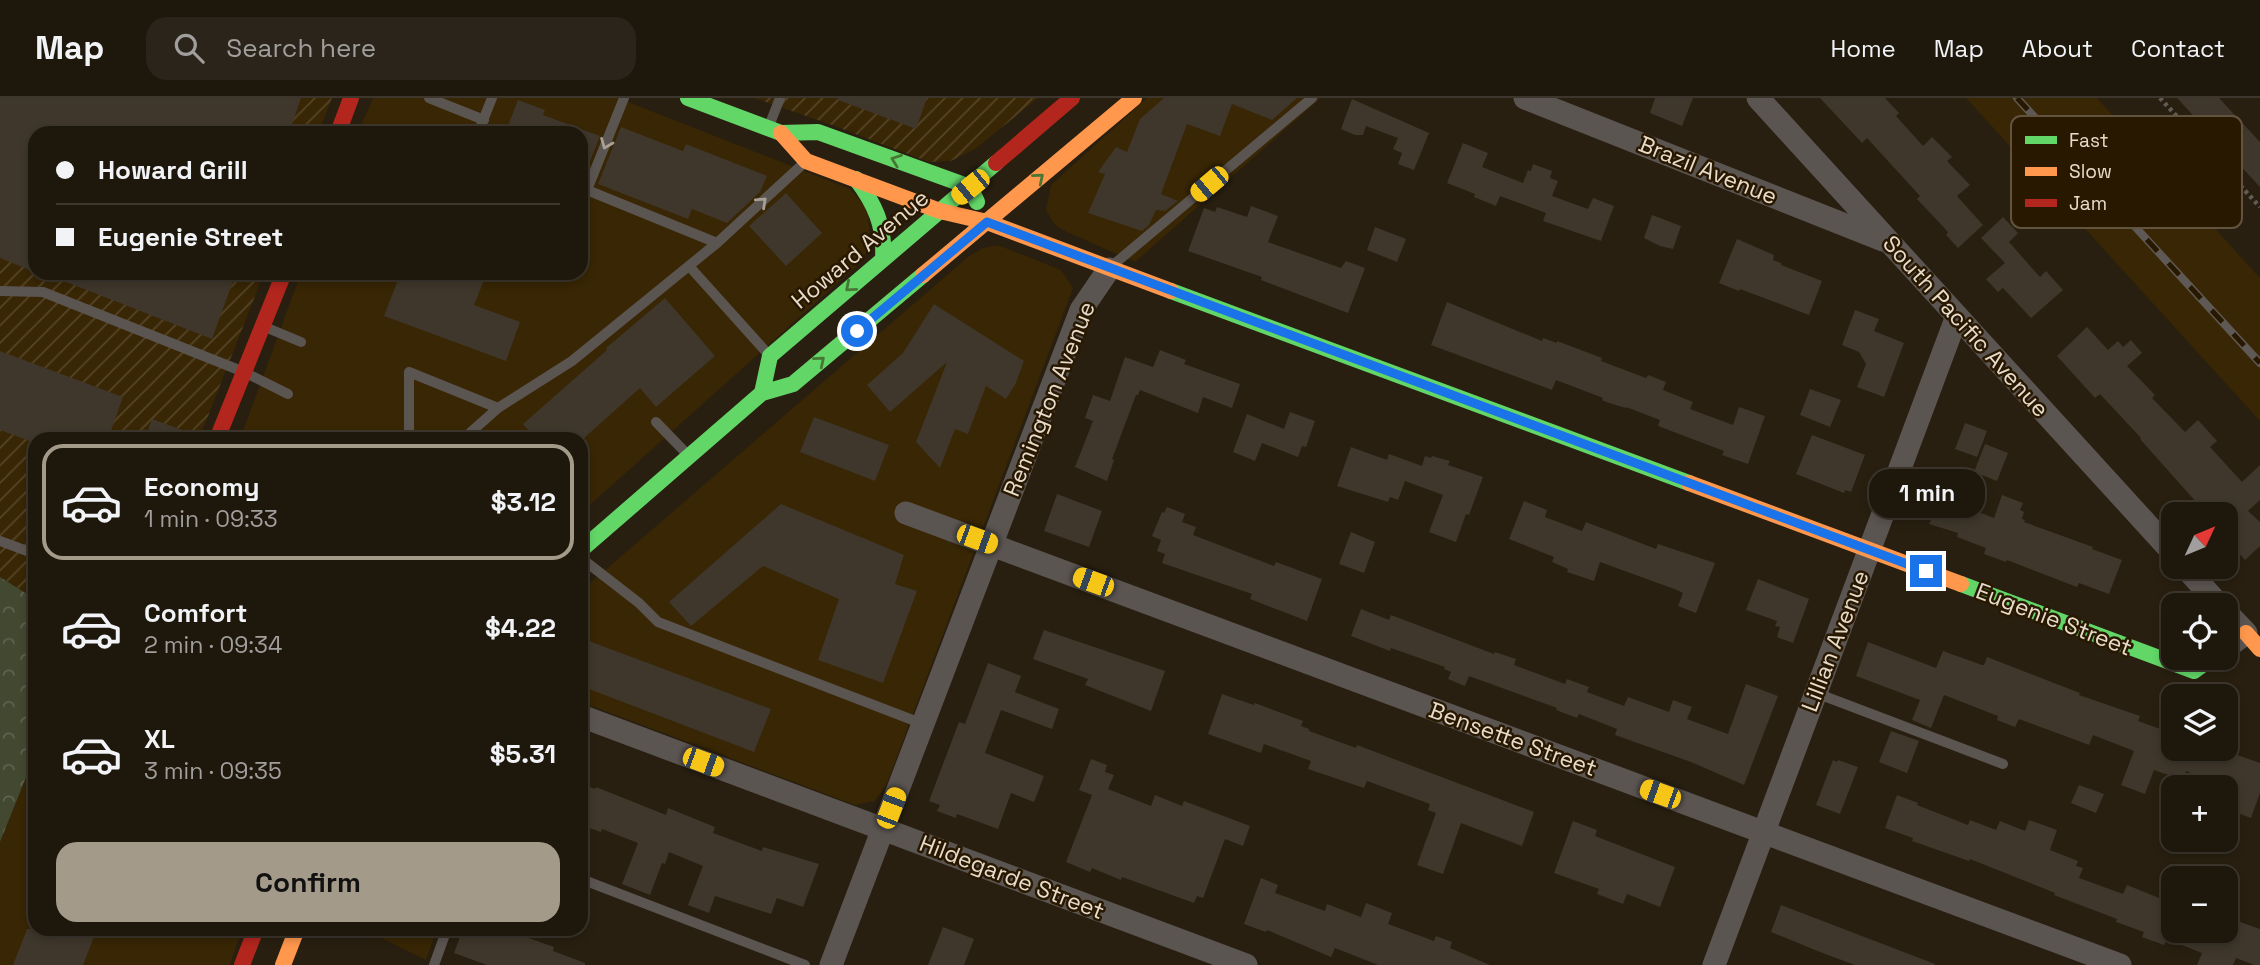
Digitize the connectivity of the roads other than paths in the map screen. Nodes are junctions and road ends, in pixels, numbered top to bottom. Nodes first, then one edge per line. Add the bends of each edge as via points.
1 (351, 98) edge
2 (429, 98) edge
3 (492, 98) edge
4 (624, 98) edge
5 (688, 98) edge
6 (780, 98) edge
7 (1072, 98) edge
8 (1134, 98) edge
9 (1312, 98) edge
10 (1525, 98) edge
11 (1758, 98) edge
12 (714, 103) edge
13 (484, 120) junction
14 (341, 126) edge
15 (481, 126) edge
16 (774, 131) junction
17 (806, 161) junction
18 (856, 179) junction
19 (970, 187) junction
20 (588, 188) edge
21 (588, 190) edge
22 (940, 211) junction
23 (987, 222) junction
24 (717, 243) junction
25 (1890, 243) junction
26 (883, 258) junction
27 (689, 266) junction
28 (1109, 269) junction
29 (281, 280) edge
30 (0, 290) edge
31 (1957, 316) junction
32 (262, 326) junction
33 (301, 342) dead end
34 (769, 356) junction
35 (244, 372) junction
36 (762, 393) junction
37 (288, 394) dead end
38 (498, 408) junction
39 (656, 422) dead end
40 (220, 432) edge
41 (409, 432) edge
42 (471, 432) edge
43 (689, 456) junction
44 (906, 513) dead end
45 (588, 539) edge
46 (2161, 540) edge
47 (0, 541) edge
48 (991, 545) junction
49 (1870, 550) junction
50 (28, 551) edge
51 (588, 563) edge
52 (2196, 579) edge
53 (2208, 593) edge
54 (2238, 625) edge
55 (2253, 641) edge
56 (2161, 659) edge
57 (1816, 693) junction
58 (588, 719) edge
59 (923, 724) junction
60 (2003, 764) dead end
61 (883, 829) junction
62 (1763, 832) junction
63 (588, 882) edge
64 (250, 936) edge
65 (293, 936) edge
66 (444, 936) edge
67 (242, 965) edge
68 (282, 965) edge
69 (434, 965) edge
70 (805, 965) edge
71 (831, 965) edge
72 (1246, 965) edge
73 (1713, 965) edge
74 (2120, 965) edge

1 - 14 street
2 - 13 lane
3 - 13 lane
4 -> 20 lane
5 - 12 street, Eugenie Street
6 - 16 lane
7 - 19 street, Howard Avenue
23 -> 8 street
9 - 28 lane
10 - 25 street, Brazil Avenue
11 - 25 street, South Pacific Avenue
12 - 16 street, Eugenie Street
13 - 15 lane
16 - 17 street, Eugenie Street
19 -> 16 street, Eugenie Street via 818,132
17 - 18 street, Eugenie Street
24 -> 17 lane
18 - 22 street, Eugenie Street
18 - 26 street via 876,204 886,238
19 - 22 street, Howard Avenue
19 - 23 street
21 -> 24 lane
22 - 23 street, Eugenie Street
22 - 26 street, Howard Avenue
23 - 28 street, Eugenie Street
36 -> 23 street via 793,384
24 - 27 lane
25 - 31 street, South Pacific Avenue
26 -> 34 street, Howard Avenue
27 - 34 lane
27 - 38 lane via 572,361
28 - 48 street, Remington Avenue via 1081,310
28 - 49 street, Eugenie Street
29 - 32 street
30 - 35 lane via 43,292
31 - 46 street, South Pacific Avenue
31 - 49 street, Lillian Avenue
32 - 33 lane
32 - 35 street
34 - 36 street
35 - 37 lane
35 - 40 street
36 - 43 street
38 - 41 lane via 409,372
38 - 42 lane
39 - 43 lane
43 - 45 street
44 - 48 street, Bensette Street
47 - 50 lane
48 - 59 street, Remington Avenue
48 - 62 street, Bensette Street
49 - 56 street, Eugenie Street
49 - 57 street, Lillian Avenue
51 - 59 lane via 658,622
52 - 53 street
54 - 55 street
57 - 60 lane
57 - 62 street, Lillian Avenue
58 - 61 street, Hildegarde Street
59 - 61 street, Remington Avenue
61 - 71 street, Remington Avenue
61 - 72 street, Hildegarde Street
62 - 73 street, Lillian Avenue
62 - 74 street, Bensette Street
63 - 70 lane
64 - 67 street
65 - 68 street
66 - 69 lane

